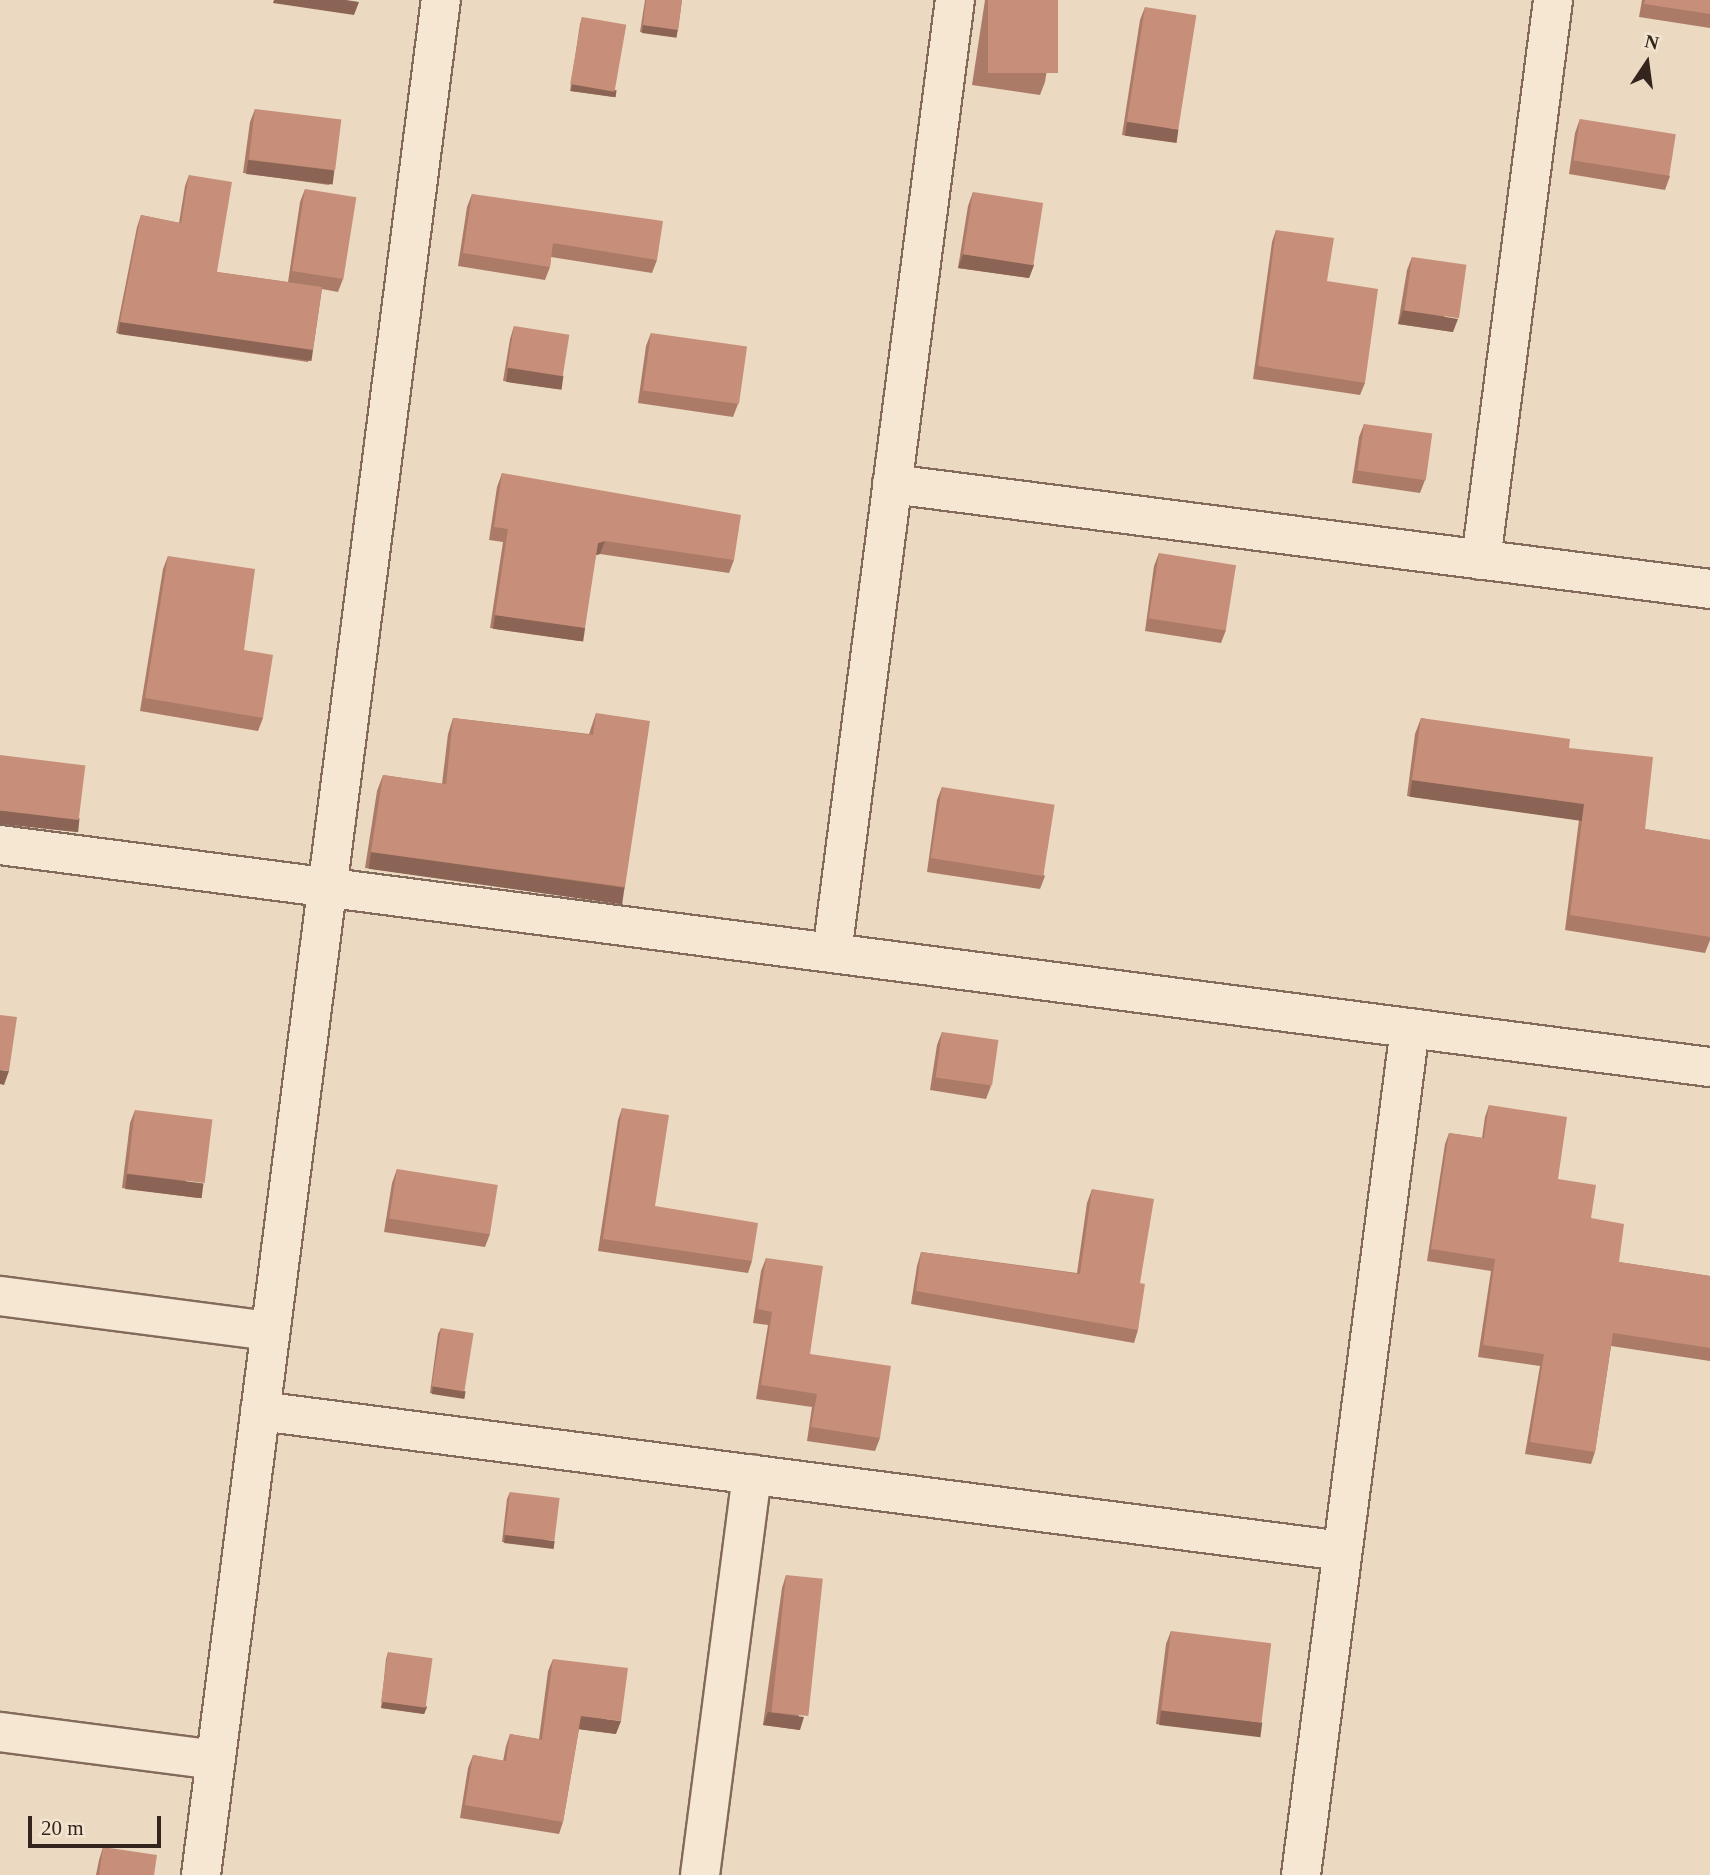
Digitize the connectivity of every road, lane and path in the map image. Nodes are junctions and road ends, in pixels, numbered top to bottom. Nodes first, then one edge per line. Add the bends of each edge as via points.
1 (441, 0) edge
2 (954, 0) edge
3 (1553, 0) edge
4 (892, 484) junction
5 (1480, 560) junction
6 (1710, 589) edge
7 (0, 845) edge
8 (328, 888) junction
9 (832, 953) junction
10 (1410, 1028) junction
11 (1710, 1067) edge
12 (0, 1296) edge
13 (270, 1331) junction
14 (260, 1411) junction
15 (752, 1474) junction
16 (1342, 1550) junction
17 (0, 1732) edge
18 (215, 1760) junction
19 (201, 1875) edge
20 (700, 1875) edge
21 (1301, 1875) edge

1 - 8 street
2 - 4 street
3 - 5 street
4 - 5 street
4 - 9 street
5 - 6 street
7 - 8 street
8 - 9 street
8 - 13 street
9 - 10 street
10 - 11 street
10 - 16 street
12 - 13 street
13 - 14 street
14 - 15 street
14 - 18 street
15 - 16 street
15 - 20 street
16 - 21 street
17 - 18 street
18 - 19 street

